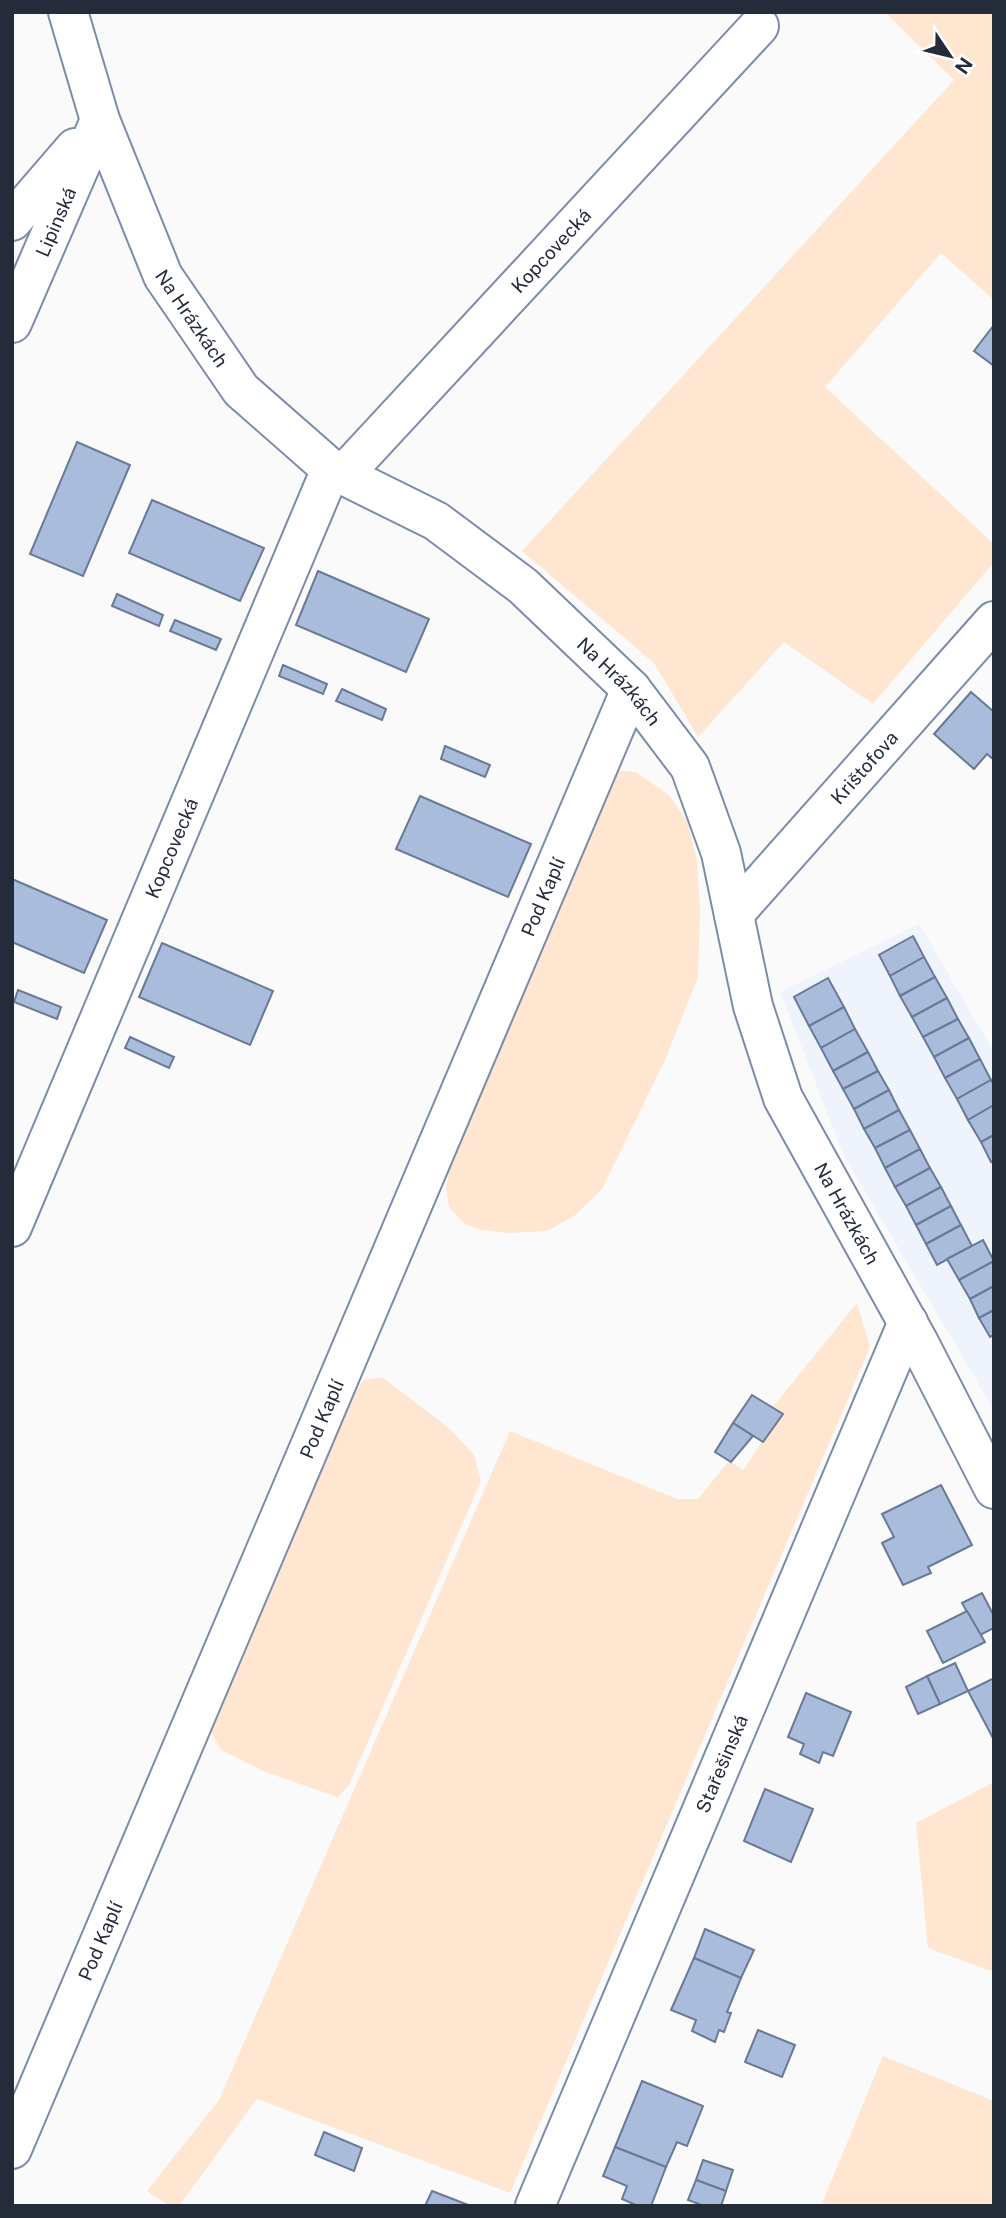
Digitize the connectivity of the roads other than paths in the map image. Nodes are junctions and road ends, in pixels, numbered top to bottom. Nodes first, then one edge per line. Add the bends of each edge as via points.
1 (68, 12) edge
2 (759, 26) dead end
3 (100, 120) junction
4 (12, 221) edge
5 (12, 323) edge
6 (337, 472) junction
7 (994, 621) edge
8 (631, 689) junction
9 (734, 914) junction
10 (12, 1227) edge
11 (908, 1322) junction
12 (994, 1489) edge
13 (12, 2149) edge
14 (536, 2206) edge

1 - 3 street, Na Hrázkách
2 - 6 street, Kopcovecká
3 - 4 street
3 - 5 street, Lipinská
3 - 6 street, Na Hrázkách via 163,276 241,390
6 - 8 street, Na Hrázkách via 436,521 512,578
6 - 10 street, Kopcovecká
7 - 9 street, Krištofova
8 - 9 street, Na Hrázkách via 690,767 721,853
8 - 13 street, Pod Kaplí
9 - 11 street, Na Hrázkách via 752,1006 783,1098
11 - 12 street, Na Hrázkách
11 - 14 street, Stařešinská

